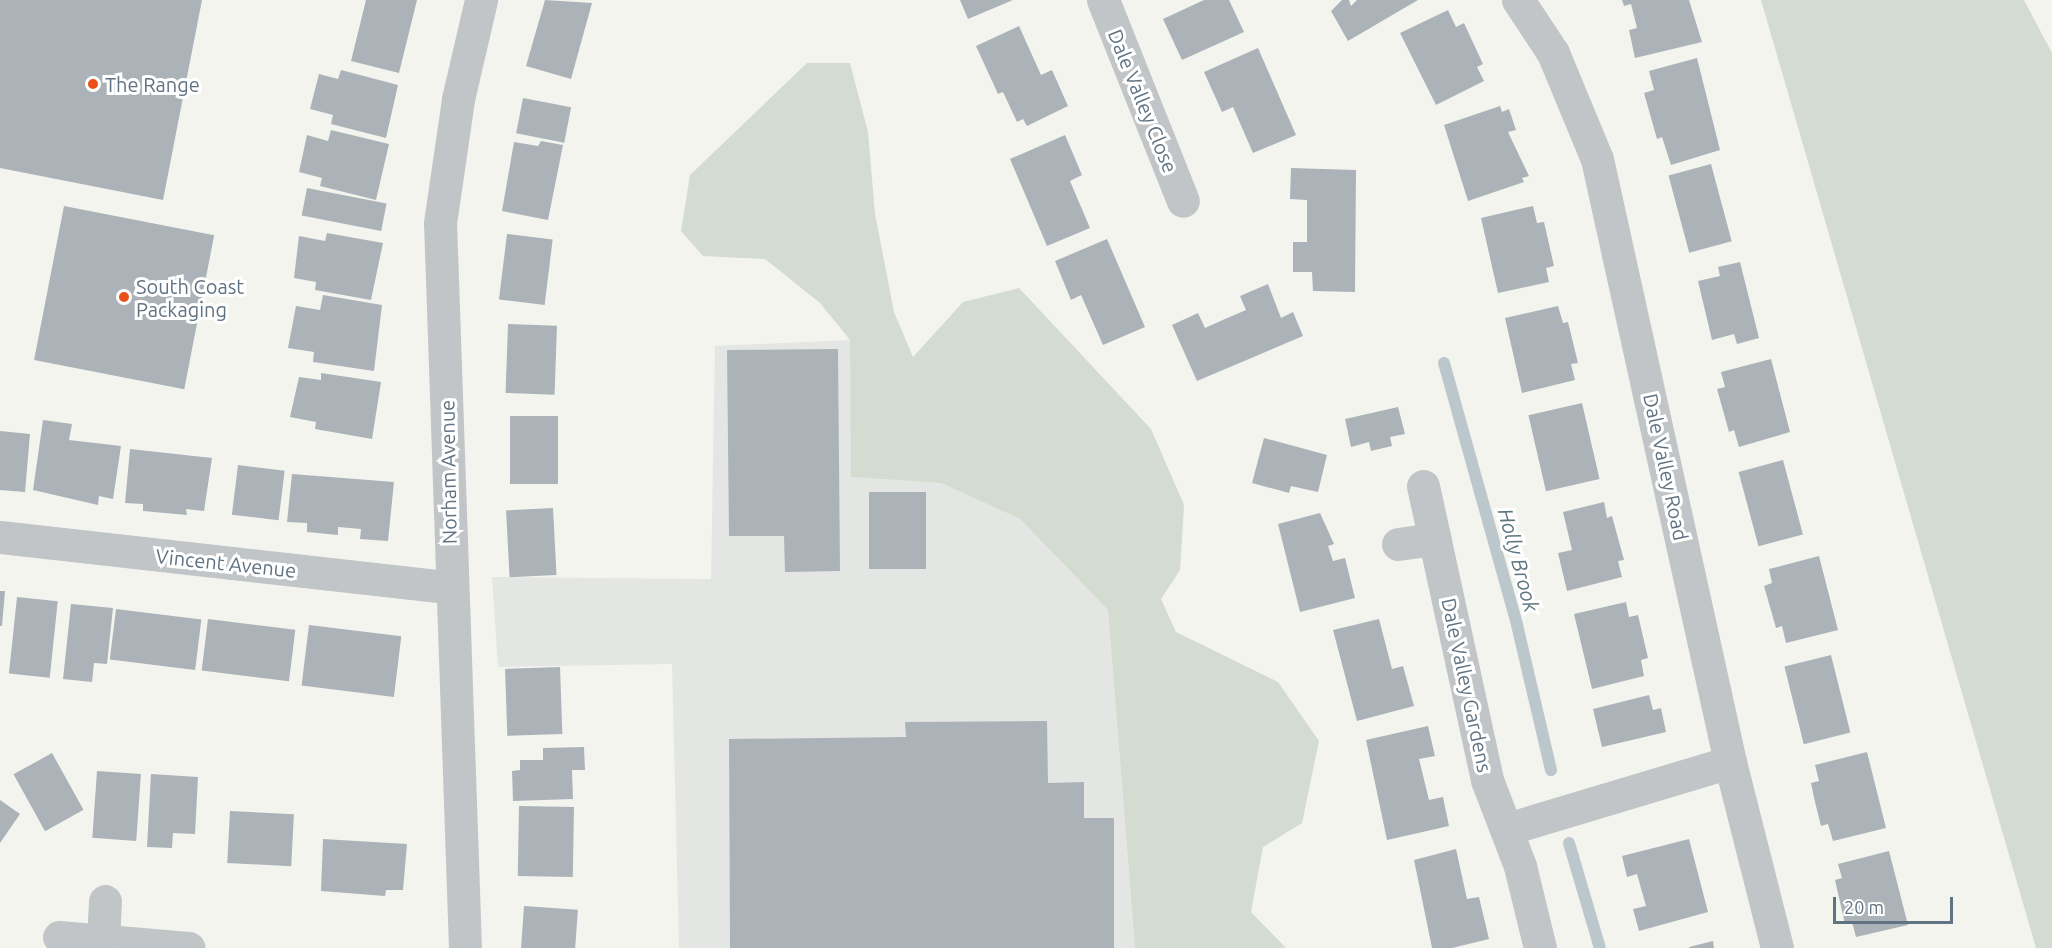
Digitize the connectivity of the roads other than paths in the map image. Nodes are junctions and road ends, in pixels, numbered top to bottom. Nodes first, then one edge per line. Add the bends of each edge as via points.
1 (481, 0) edge
2 (1103, 0) edge
3 (1518, 0) edge
4 (1183, 201) dead end
5 (1424, 486) dead end
6 (0, 537) edge
7 (1435, 539) junction
8 (1398, 544) dead end
9 (452, 588) junction
10 (1731, 762) junction
11 (1507, 829) junction
12 (105, 901) dead end
13 (59, 937) dead end
14 (103, 941) junction
15 (189, 948) edge
16 (465, 948) edge
17 (1540, 948) edge
18 (1777, 948) edge

1 - 9 street, Norham Avenue via 458,99 440,223
2 - 4 street, Dale Valley Close
3 - 10 street, Dale Valley Road via 1553,53 1597,159
5 - 7 street, Dale Valley Gardens
6 - 9 street, Vincent Avenue
7 - 8 street
7 - 11 street, Dale Valley Gardens via 1487,780
9 - 16 street, Norham Avenue
10 - 11 street
10 - 18 street, Dale Valley Road
11 - 17 street, Dale Valley Gardens
12 - 14 street
13 - 14 street
14 - 15 street

